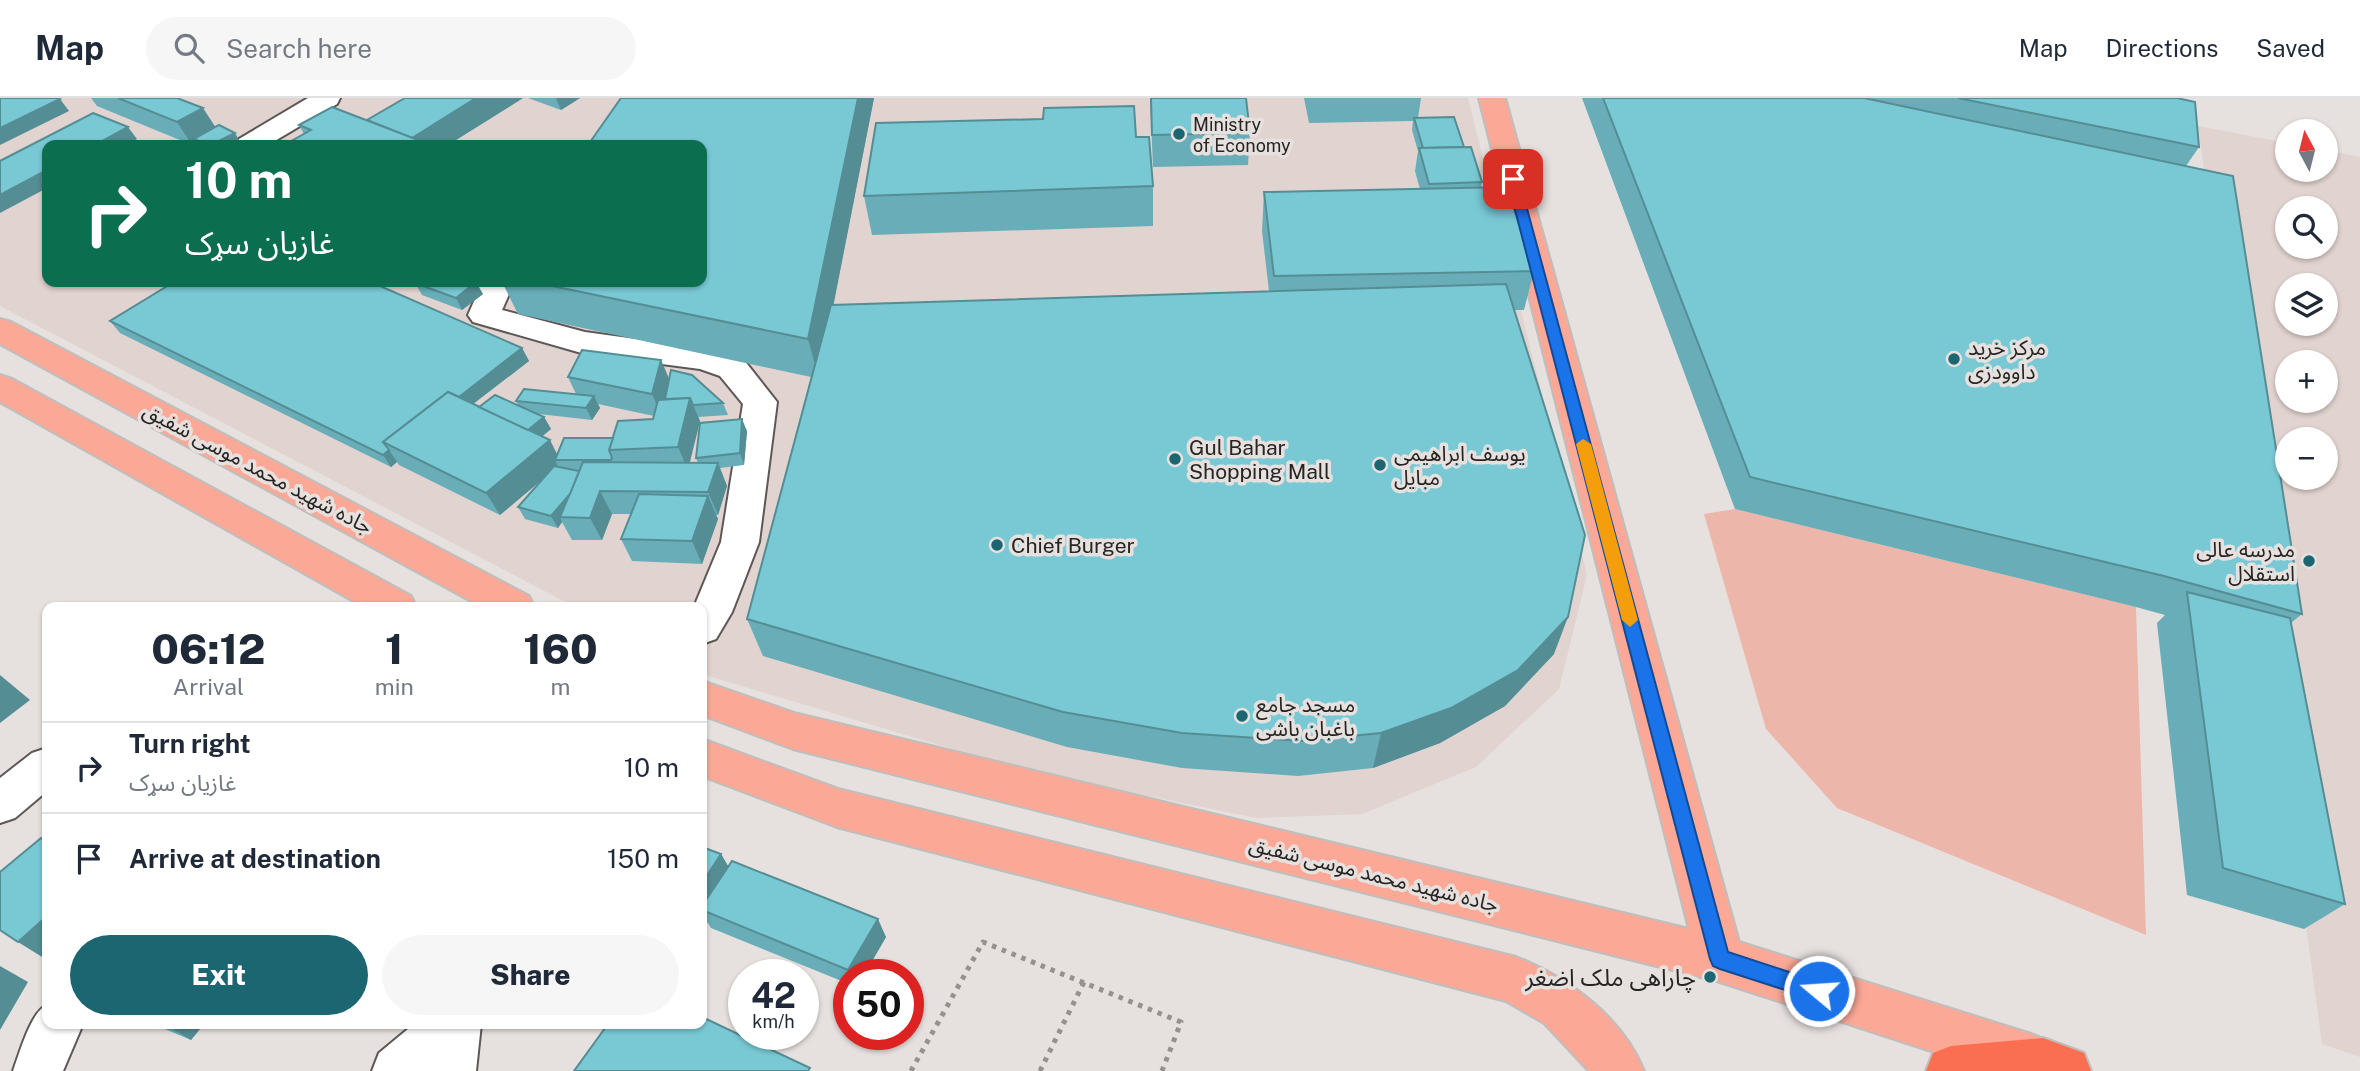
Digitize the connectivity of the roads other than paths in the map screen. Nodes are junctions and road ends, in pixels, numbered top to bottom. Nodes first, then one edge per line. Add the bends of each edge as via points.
1 (327, 98) edge
2 (1492, 98) edge
3 (257, 140) edge
4 (496, 287) edge
5 (0, 330) edge
6 (0, 387) edge
7 (388, 602) edge
8 (506, 602) edge
9 (707, 620) edge
10 (707, 700) edge
11 (707, 759) edge
12 (42, 770) edge
13 (0, 804) edge
14 (1720, 959) junction
15 (57, 1029) edge
16 (445, 1029) edge
17 (456, 1029) edge
18 (2054, 1067) edge
19 (38, 1071) edge
20 (397, 1071) edge
21 (451, 1071) edge
22 (1619, 1071) edge
23 (1951, 1071) edge

1 - 3 lane
2 - 14 main road
4 - 9 lane via 484,315 585,343 704,358 732,368 760,402 740,542
5 - 8 main road, جاده شهید محمد موسی شفیق
6 - 7 main road
10 - 14 main road, جاده شهید محمد موسی شفیق via 793,732
11 - 22 main road via 837,808 1516,980 1561,1006
12 - 13 lane
14 - 18 main road, جاده شهید محمد موسی شفیق
15 - 19 lane
16 - 20 lane
17 - 21 lane
18 - 23 highway

